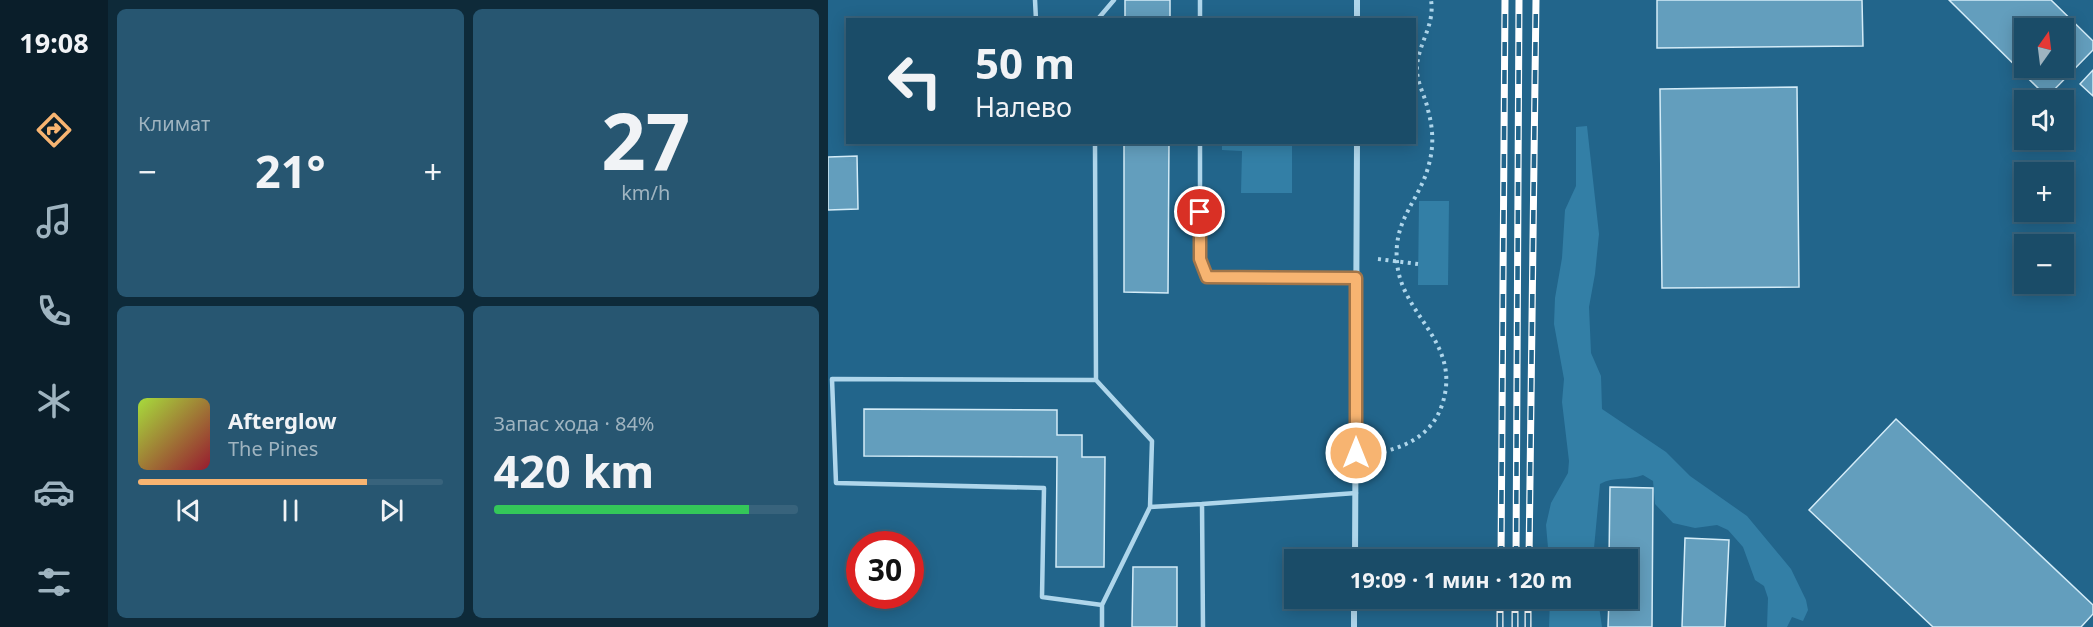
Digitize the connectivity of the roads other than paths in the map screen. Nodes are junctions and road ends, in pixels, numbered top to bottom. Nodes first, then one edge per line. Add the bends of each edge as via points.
1 (1035, 0) edge
2 (1114, 0) edge
3 (1200, 0) edge
4 (1357, 0) edge
5 (1036, 18) edge
6 (1099, 18) edge
7 (1200, 18) edge
8 (1357, 18) edge
9 (1095, 144) edge
10 (1200, 144) edge
11 (1357, 144) edge
12 (1356, 278) junction
13 (830, 379) edge
14 (1096, 380) junction
15 (1356, 493) junction
16 (1202, 504) junction
17 (1150, 507) junction
18 (1355, 549) edge
19 (1102, 604) junction
20 (1354, 609) edge
21 (1102, 627) edge
22 (1203, 627) edge
23 (1354, 627) edge

1 - 5 lane
2 - 6 lane
3 - 7 lane
4 - 8 street
9 - 14 lane
10 - 12 lane via 1200,259 1207,277
11 - 12 street
12 - 15 street
13 - 14 lane
13 - 19 lane via 836,483 1044,488 1042,597
14 - 17 lane via 1152,441
15 - 16 lane
15 - 18 street
16 - 17 lane
16 - 22 lane
17 - 19 lane
19 - 21 lane
20 - 23 street

